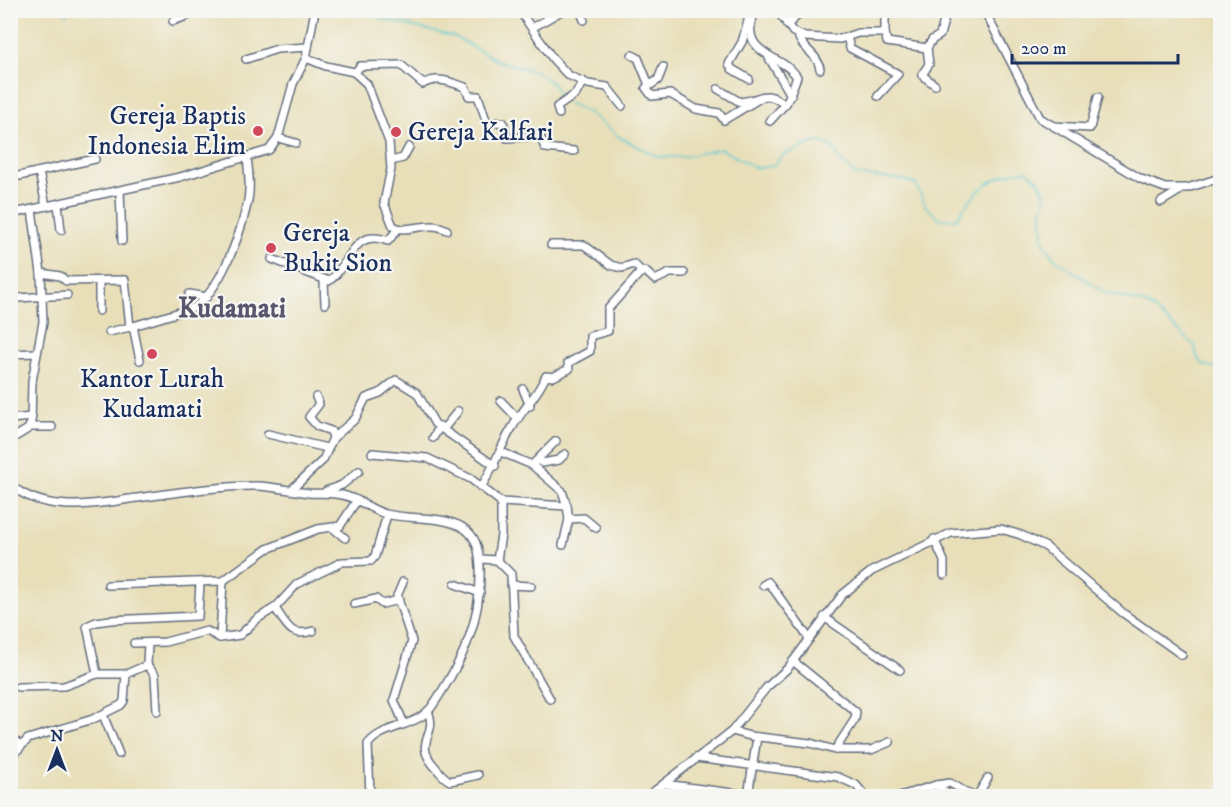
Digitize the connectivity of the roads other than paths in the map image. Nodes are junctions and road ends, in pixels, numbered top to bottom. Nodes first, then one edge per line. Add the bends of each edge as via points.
1 (193, 10) edge
2 (315, 10) edge
3 (519, 10) edge
4 (563, 10) edge
5 (580, 10) edge
6 (751, 10) edge
7 (756, 10) edge
8 (777, 10) edge
9 (804, 10) edge
10 (885, 10) edge
11 (947, 10) edge
12 (984, 10) edge
13 (584, 20) dead end
14 (173, 21) dead end
15 (787, 26) junction
16 (532, 28) junction
17 (885, 33) junction
18 (798, 35) junction
19 (847, 37) junction
20 (308, 47) junction
21 (927, 48) junction
22 (632, 55) dead end
23 (306, 58) junction
24 (769, 58) junction
25 (246, 59) dead end
26 (663, 67) dead end
27 (820, 69) dead end
28 (355, 73) junction
29 (749, 79) dead end
30 (583, 81) junction
31 (650, 85) junction
32 (935, 86) dead end
33 (718, 89) dead end
34 (791, 95) junction
35 (878, 96) dead end
36 (762, 97) junction
37 (1098, 97) dead end
38 (785, 105) junction
39 (622, 106) dead end
40 (559, 114) dead end
41 (770, 121) dead end
42 (1053, 126) junction
43 (278, 138) junction
44 (296, 143) dead end
45 (409, 147) dead end
46 (574, 151) dead end
47 (248, 158) junction
48 (95, 159) dead end
49 (391, 161) junction
50 (39, 172) junction
51 (10, 178) edge
52 (1221, 178) edge
53 (1181, 189) junction
54 (120, 191) junction
55 (1161, 202) dead end
56 (58, 204) junction
57 (46, 206) junction
58 (32, 210) junction
59 (10, 214) edge
60 (398, 229) junction
61 (61, 230) dead end
62 (447, 230) dead end
63 (122, 241) dead end
64 (551, 245) dead end
65 (272, 259) dead end
66 (642, 272) junction
67 (41, 273) junction
68 (684, 273) dead end
69 (99, 281) junction
70 (324, 281) junction
71 (67, 294) dead end
72 (189, 294) dead end
73 (42, 297) junction
74 (207, 297) junction
75 (18, 298) dead end
76 (325, 304) dead end
77 (99, 311) dead end
78 (132, 326) junction
79 (109, 333) dead end
80 (36, 353) junction
81 (10, 354) edge
82 (140, 360) dead end
83 (523, 389) dead end
84 (316, 397) dead end
85 (501, 401) dead end
86 (530, 405) junction
87 (458, 411) dead end
88 (32, 417) junction
89 (10, 418) edge
90 (518, 419) junction
91 (30, 426) junction
92 (52, 427) dead end
93 (442, 427) junction
94 (268, 434) dead end
95 (333, 438) junction
96 (433, 438) dead end
97 (10, 440) edge
98 (556, 441) dead end
99 (327, 448) junction
100 (501, 452) junction
101 (372, 453) dead end
102 (565, 454) dead end
103 (535, 463) junction
104 (495, 466) junction
105 (359, 471) dead end
106 (10, 485) edge
107 (481, 487) junction
108 (291, 490) junction
109 (324, 492) junction
110 (357, 500) junction
111 (501, 502) junction
112 (567, 506) junction
113 (387, 515) junction
114 (569, 519) junction
115 (333, 528) junction
116 (596, 528) dead end
117 (345, 538) dead end
118 (934, 539) junction
119 (563, 545) dead end
120 (480, 559) junction
121 (497, 560) junction
122 (944, 575) dead end
123 (223, 581) junction
124 (403, 582) dead end
125 (200, 583) junction
126 (455, 584) dead end
127 (108, 585) dead end
128 (511, 585) junction
129 (763, 585) dead end
130 (531, 586) dead end
131 (480, 593) junction
132 (399, 600) junction
133 (354, 604) dead end
134 (275, 608) junction
135 (824, 617) junction
136 (313, 630) dead end
137 (808, 637) junction
138 (220, 638) junction
139 (134, 643) dead end
140 (148, 643) junction
141 (1182, 655) dead end
142 (793, 661) junction
143 (147, 665) junction
144 (900, 670) dead end
145 (97, 674) junction
146 (126, 674) junction
147 (18, 687) dead end
148 (550, 699) dead end
149 (157, 711) dead end
150 (428, 711) junction
151 (103, 714) junction
152 (404, 724) junction
153 (732, 731) junction
154 (757, 737) junction
155 (10, 739) edge
156 (890, 742) dead end
157 (22, 745) junction
158 (835, 750) junction
159 (119, 753) dead end
160 (10, 758) edge
161 (696, 758) junction
162 (753, 766) junction
163 (478, 775) dead end
164 (988, 778) dead end
165 (664, 784) junction
166 (936, 785) junction
167 (370, 796) edge
168 (648, 796) edge
169 (751, 796) edge
170 (865, 796) edge
171 (900, 796) edge
172 (950, 796) edge
173 (975, 796) edge

1 - 14 street
2 - 20 street
3 - 16 street
4 - 16 street
5 - 13 street
6 - 29 street via 744,38 729,64
7 - 24 street via 751,22 752,36
8 - 15 street
9 - 15 street
10 - 17 street
11 - 21 street via 940,35
12 - 42 street via 1019,72 1037,114
15 - 18 street
16 - 30 street via 559,66
17 - 19 street via 874,31
17 - 21 street via 887,42
18 - 19 street
18 - 27 street via 816,56
19 - 35 street via 850,48 898,74
20 - 23 street
20 - 25 street via 277,48
21 - 32 street via 929,64 922,75
22 - 31 street via 638,58
23 - 28 street
23 - 43 street via 293,84
24 - 34 street
24 - 34 street via 796,74
26 - 31 street via 660,78
28 - 46 street via 367,63 401,65 423,84 435,79 457,84 465,87 467,94 478,96 487,123 502,122 507,138 540,136 545,148
28 - 49 street via 367,84 386,131
30 - 39 street via 607,87
30 - 40 street via 576,94 557,107
31 - 36 street via 646,89 652,96 673,95 696,109 719,113 724,120
33 - 36 street via 740,102
34 - 38 street
36 - 38 street via 775,96
37 - 42 street via 1090,128
38 - 41 street
42 - 53 street via 1141,179 1165,189
43 - 44 street
43 - 47 street via 269,150
45 - 49 street via 403,158
47 - 54 street
47 - 74 street via 247,206 226,262
48 - 50 street
49 - 60 street via 384,203
50 - 51 street
50 - 57 street
52 - 53 street
53 - 55 street
54 - 56 street
54 - 63 street
56 - 57 street
56 - 61 street
57 - 58 street
58 - 59 street
58 - 67 street
60 - 62 street via 436,225
60 - 70 street via 388,241 378,237 359,242 332,280
64 - 66 street via 584,245 611,266 634,264
65 - 70 street
66 - 68 street via 655,280 670,273
66 - 86 street via 608,309 608,331 591,335 590,351 568,363 569,369 546,376
67 - 69 street via 66,281
67 - 73 street
69 - 77 street
69 - 78 street via 125,280
70 - 76 street
71 - 73 street
72 - 74 street
73 - 75 street
73 - 80 street via 43,322
74 - 78 street via 188,310
78 - 79 street
78 - 82 street
80 - 81 street
80 - 88 street
83 - 86 street
84 - 95 street via 319,404 309,417 317,426 331,431
85 - 90 street
86 - 90 street
87 - 93 street
88 - 89 street
88 - 91 street
90 - 100 street
91 - 92 street
91 - 97 street
93 - 95 street via 431,418 417,393 396,380 366,398 355,419
93 - 96 street
93 - 104 street
94 - 99 street
95 - 99 street
98 - 103 street
99 - 108 street via 322,460
100 - 103 street
100 - 104 street
101 - 107 street via 427,458
102 - 103 street via 557,460
103 - 112 street via 562,491
104 - 107 street
105 - 109 street via 342,485
106 - 108 street via 44,501 77,506 230,488
107 - 111 street
108 - 109 street
109 - 110 street
110 - 113 street
110 - 115 street via 343,524
111 - 112 street
111 - 121 street
112 - 114 street
113 - 120 street via 462,528 475,539
113 - 134 street via 371,561 339,564 293,587
114 - 116 street via 584,518
114 - 119 street
115 - 117 street
115 - 123 street via 318,529 260,553
118 - 122 street via 944,561
118 - 135 street via 857,580
118 - 141 street via 993,528 1035,541
120 - 121 street
120 - 131 street
121 - 128 street via 511,574
123 - 125 street
123 - 138 street
124 - 132 street via 397,593
125 - 127 street
125 - 145 street via 198,616 89,624 86,630
126 - 131 street
128 - 130 street
128 - 148 street via 514,636
129 - 137 street via 768,582
131 - 150 street via 470,638
132 - 133 street via 382,604 376,599
132 - 152 street via 412,640 394,700
134 - 136 street via 294,632
134 - 138 street via 240,635
135 - 137 street
135 - 144 street
137 - 142 street
138 - 140 street via 207,631
139 - 140 street
140 - 143 street
142 - 153 street
142 - 158 street via 856,712
143 - 146 street
143 - 149 street via 155,675
145 - 146 street
145 - 147 street via 64,686
146 - 151 street via 123,704
150 - 152 street
150 - 163 street via 430,725 424,751 428,759 450,781
151 - 157 street via 28,739
151 - 159 street
152 - 167 street via 368,744
153 - 154 street
153 - 161 street
154 - 158 street
154 - 162 street
155 - 157 street
156 - 158 street via 871,750
157 - 160 street
161 - 162 street
161 - 165 street
162 - 169 street
162 - 170 street via 845,779
164 - 173 street
165 - 168 street
165 - 169 street
166 - 171 street
166 - 172 street
166 - 173 street via 950,783

